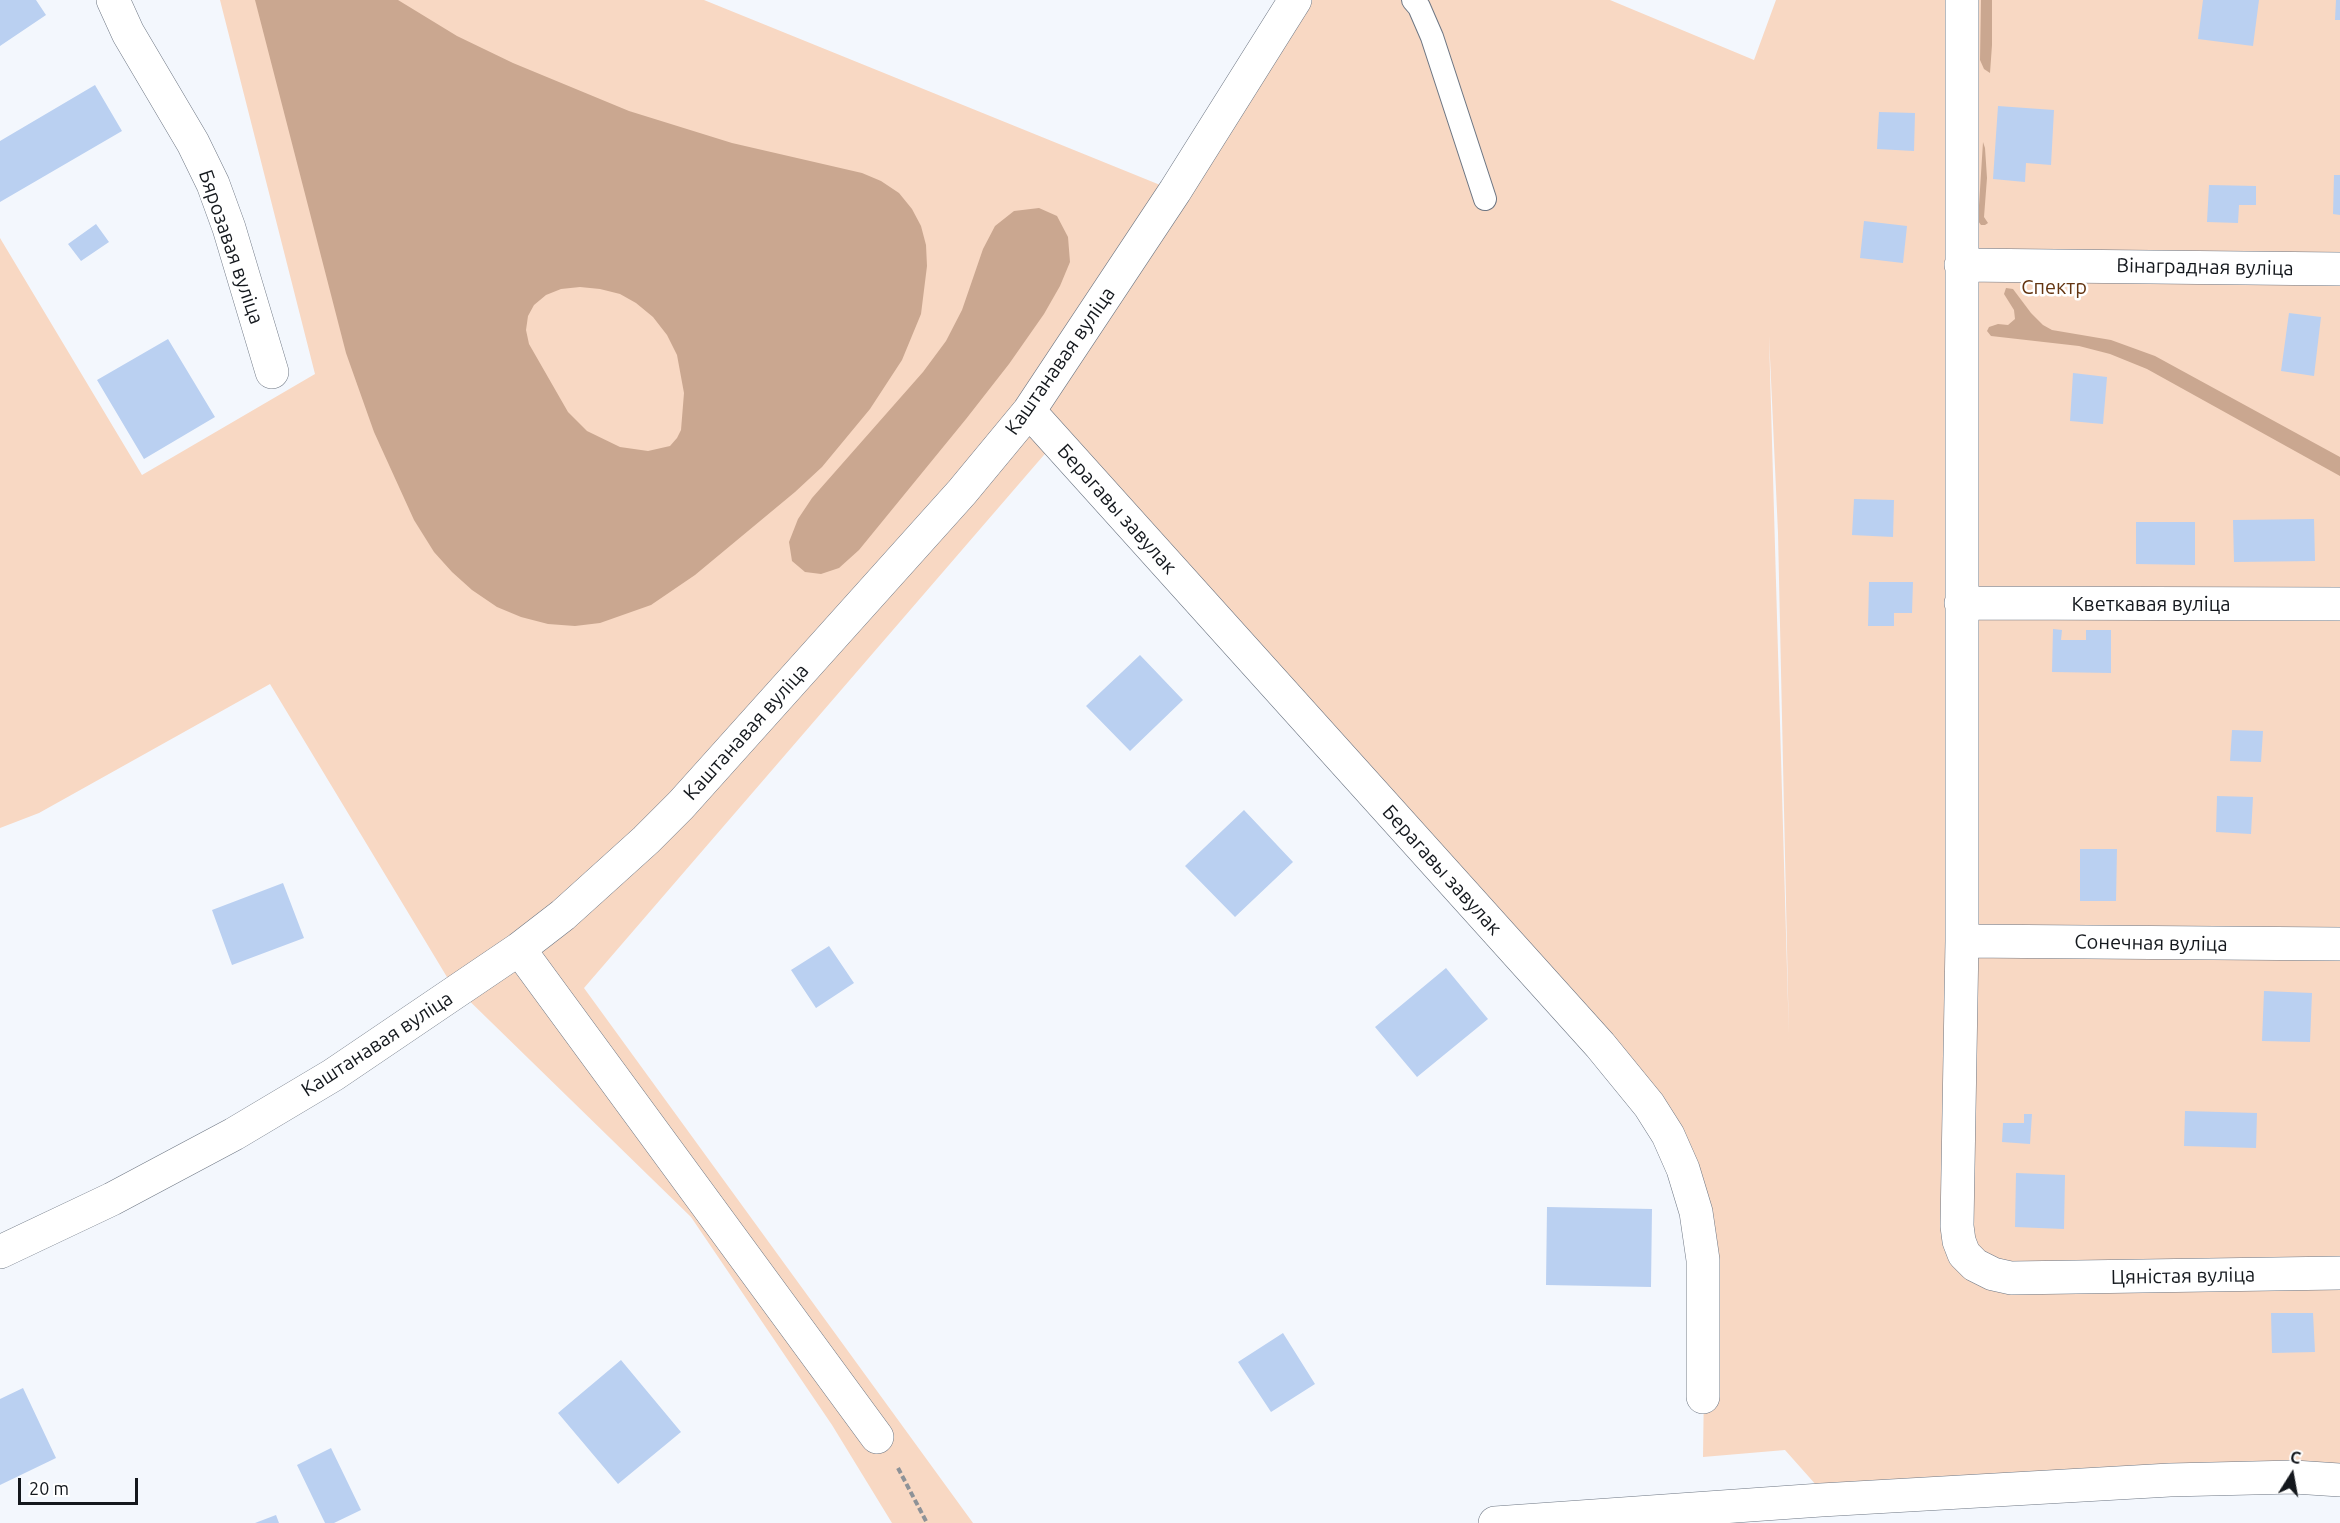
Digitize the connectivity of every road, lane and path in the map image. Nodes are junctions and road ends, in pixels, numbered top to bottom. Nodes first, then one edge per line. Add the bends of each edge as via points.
1 (113, 0) edge
2 (1295, 0) edge
3 (1413, 0) edge
4 (1962, 0) edge
5 (1485, 199) dead end
6 (1961, 265) junction
7 (2340, 269) edge
8 (272, 372) dead end
9 (1029, 411) junction
10 (1961, 603) junction
11 (2340, 604) edge
12 (1962, 941) junction
13 (2340, 944) edge
14 (519, 949) junction
15 (0, 1252) edge
16 (2340, 1273) edge
17 (1703, 1397) dead end
18 (877, 1437) joint
19 (2340, 1480) edge
20 (927, 1523) edge
21 (1494, 1523) edge

1 - 8 street, Бярозавая вуліца via 213,184
2 - 9 street, Каштанавая вуліца via 1175,191
3 - 5 lane via 1432,37
4 - 6 street, Цяністая вуліца
6 - 7 street, Вінаградная вуліца
6 - 10 street, Цяністая вуліца
9 - 14 street, Каштанавая вуліца via 962,492 681,805 605,879
9 - 17 street, Берагавы завулак via 1592,1036 1649,1105 1683,1169 1696,1212 1703,1260
10 - 11 street, Кветкавая вуліца
10 - 12 street, Цяністая вуліца
12 - 13 street, Сонечная вуліца
12 - 16 street, Цяністая вуліца via 1957,1226 1964,1254 1975,1265 2011,1278
14 - 15 street, Каштанавая вуліца via 333,1076 234,1134 112,1199
14 - 18 street
18 - 20 path via 904,1477
19 - 21 street via 2170,1480

